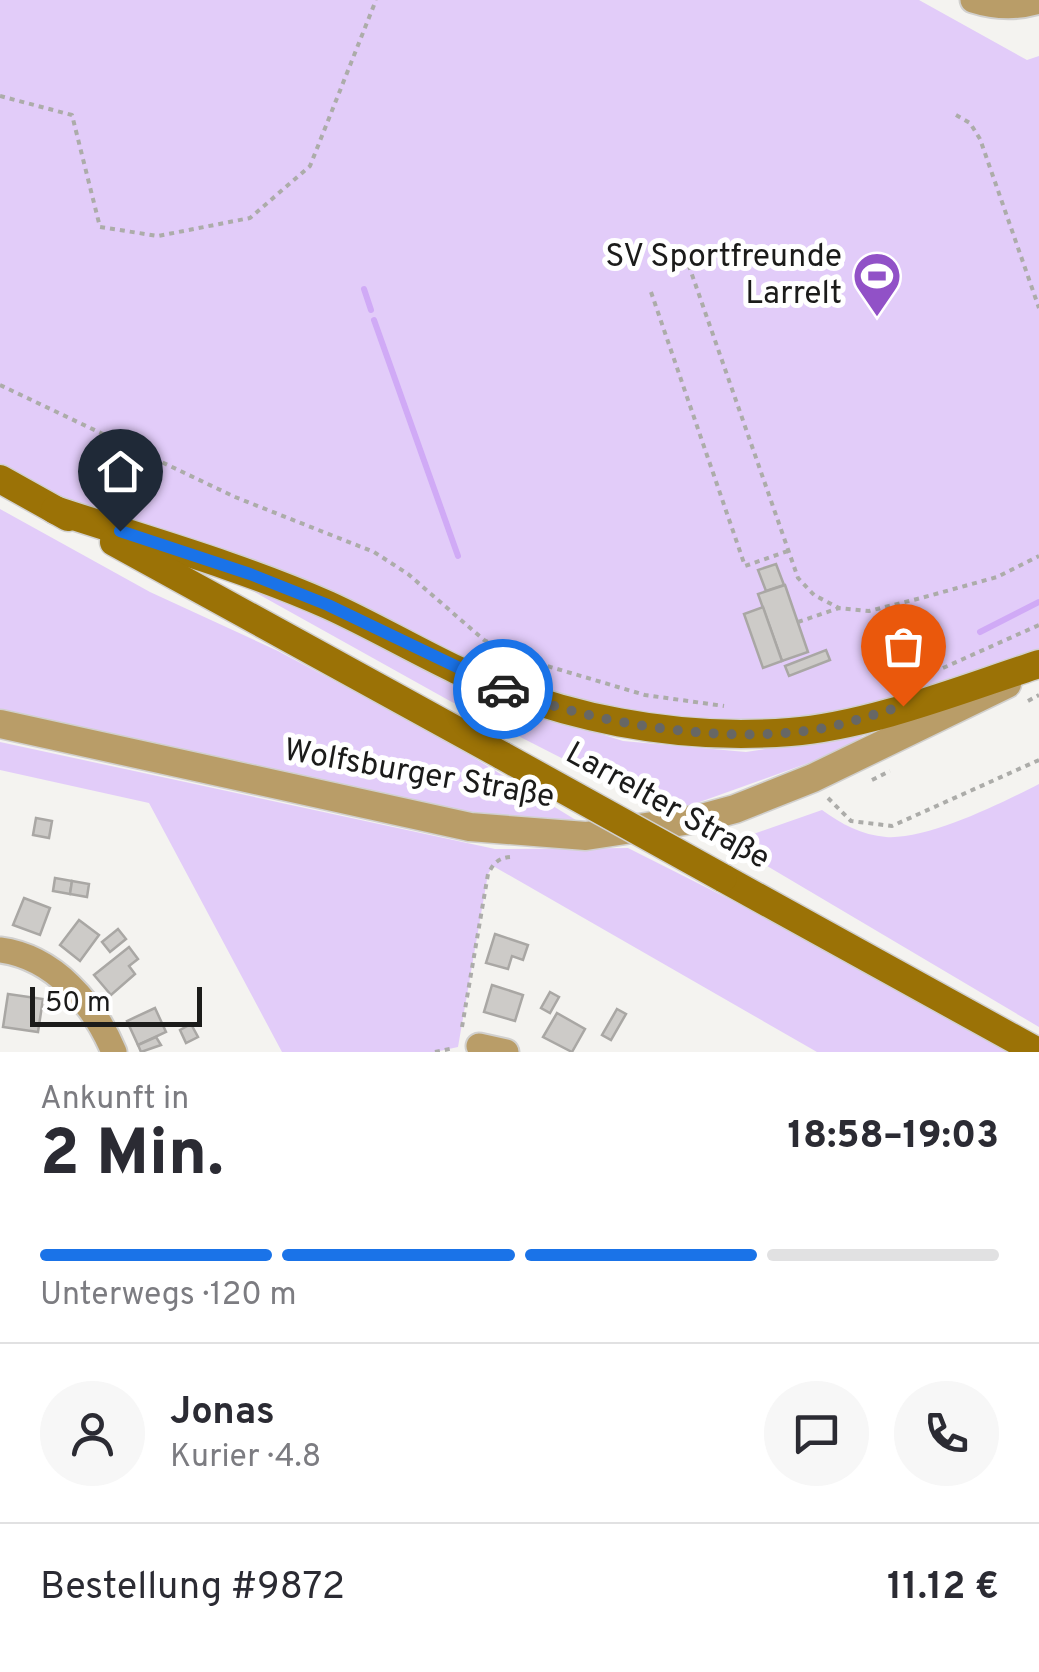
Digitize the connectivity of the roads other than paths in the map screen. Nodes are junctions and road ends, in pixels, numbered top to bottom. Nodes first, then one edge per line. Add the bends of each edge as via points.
1 (972, 0) edge
2 (1039, 0) edge
3 (0, 481) edge
4 (48, 506) junction
5 (1039, 667) edge
6 (0, 724) edge
7 (0, 950) edge
8 (466, 1041) road end
9 (114, 1052) edge
10 (506, 1052) edge
11 (1038, 1052) edge

1 - 2 street via 1024,6
3 - 4 main road
4 - 5 main road via 281,586 520,696 624,723 751,733 827,728
4 - 11 main road, Larrelter Straße, bridge
5 - 6 street, Wolfsburger Straße via 819,794 602,835 470,826
7 - 9 street via 62,979 101,1025
8 - 10 street

